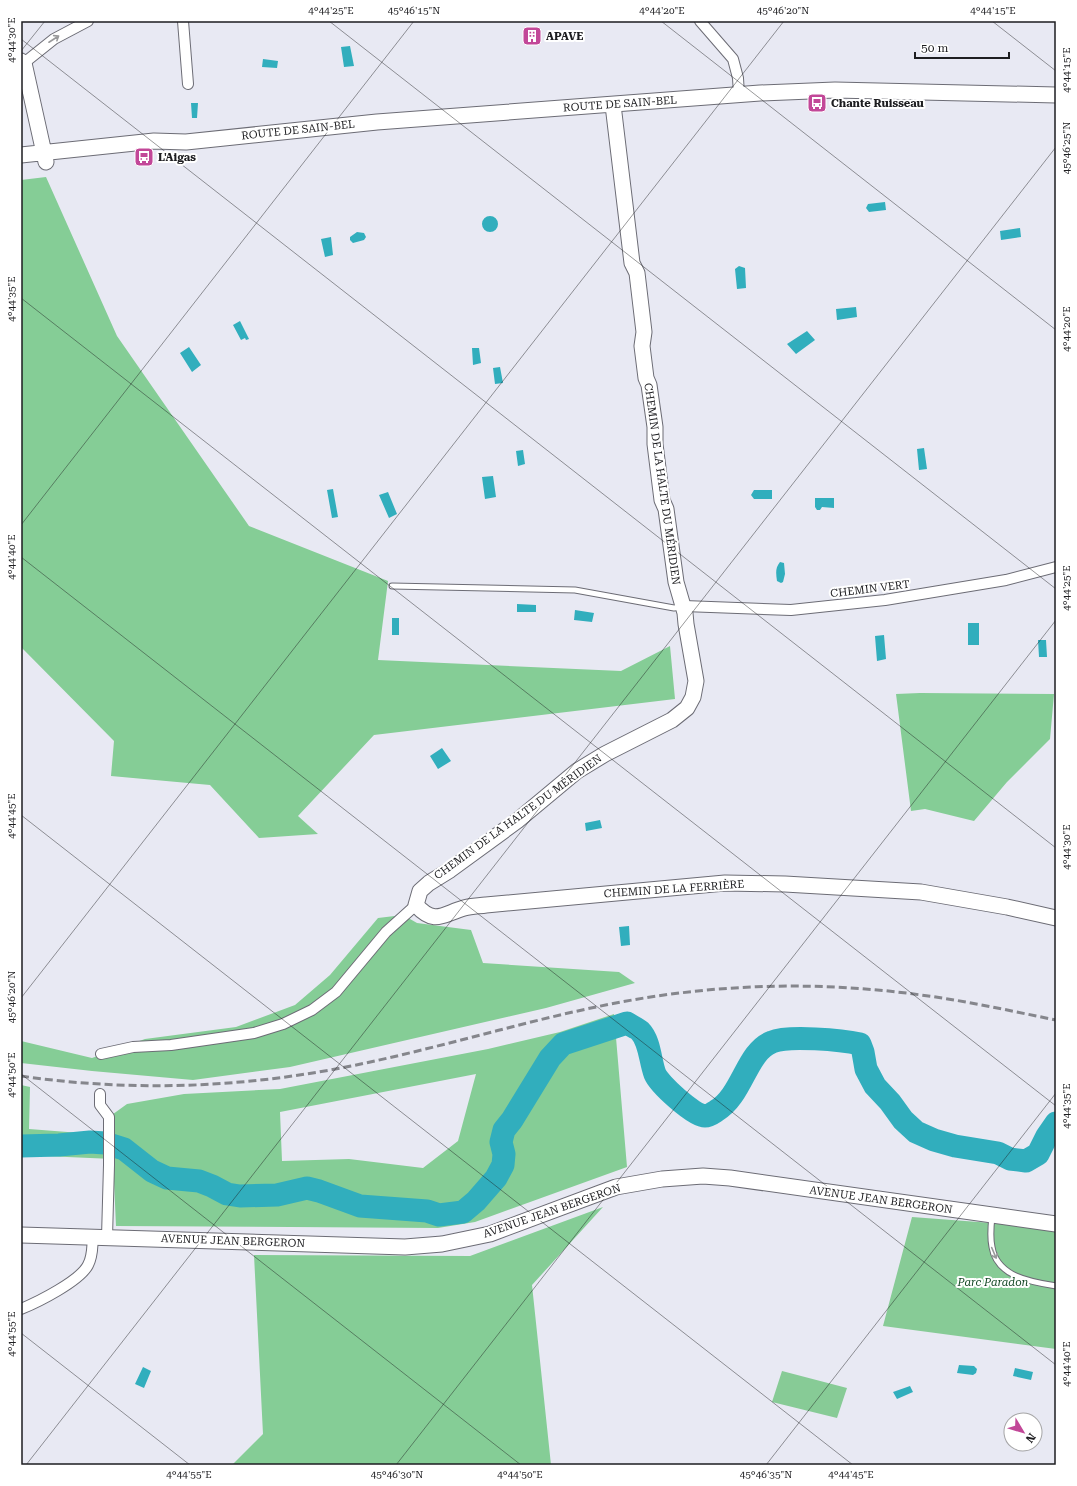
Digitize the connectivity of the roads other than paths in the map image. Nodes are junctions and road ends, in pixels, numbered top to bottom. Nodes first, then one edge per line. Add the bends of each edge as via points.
1 (88, 21) edge
2 (183, 21) edge
3 (700, 21) edge
4 (23, 62) edge
5 (188, 84) dead end
6 (739, 95) junction
7 (1056, 95) edge
8 (613, 105) junction
9 (21, 155) edge
10 (44, 157) junction
11 (21, 165) edge
12 (1056, 567) edge
13 (392, 586) dead end
14 (684, 606) junction
15 (416, 906) junction
16 (1056, 918) edge
17 (100, 1054) dead end
18 (100, 1094) dead end
19 (992, 1215) junction
20 (1056, 1224) edge
21 (21, 1235) edge
22 (100, 1237) junction
23 (1056, 1286) edge
24 (21, 1309) edge

4 -> 1 street via 54,39
2 - 5 street
3 - 6 street via 733,59
4 - 10 street
6 - 7 street, ROUTE DE SAIN-BEL via 835,90
6 - 8 street, ROUTE DE SAIN-BEL
8 - 10 street, ROUTE DE SAIN-BEL via 378,122 186,142 154,141
8 - 14 street, CHEMIN DE LA HALTE DU MÉRIDIEN via 632,262 637,274 644,332 642,346 655,428 662,500 666,509 676,582
9 - 10 street, ROUTE DE SAIN-BEL
10 - 11 street, ROUTE DE SAIN-BEL
12 - 14 street, CHEMIN VERT via 1006,580 885,600 791,610
13 - 14 lane via 575,590 674,608
14 - 15 street, CHEMIN DE LA HALTE DU MÉRIDIEN via 696,681 693,697 687,708 672,720 577,771 517,821 429,883 420,891
15 - 16 street, CHEMIN DE LA FERRIÈRE via 427,916 435,917 464,908 486,905 725,883 784,884 921,892
15 - 17 street, CHEMIN DE LA HALTE DU MÉRIDIEN via 386,932 336,992 312,1010 283,1024 254,1033 170,1045 133,1047
18 - 22 street via 100,1105 109,1117 109,1165
19 - 20 street, AVENUE JEAN BERGERON
19 - 22 street, AVENUE JEAN BERGERON via 703,1176 662,1179 616,1187 490,1234 442,1244 405,1247
19 -> 23 lane via 991,1246 1001,1266 1018,1278
21 - 22 street, AVENUE JEAN BERGERON
22 - 24 street via 88,1266 78,1278

